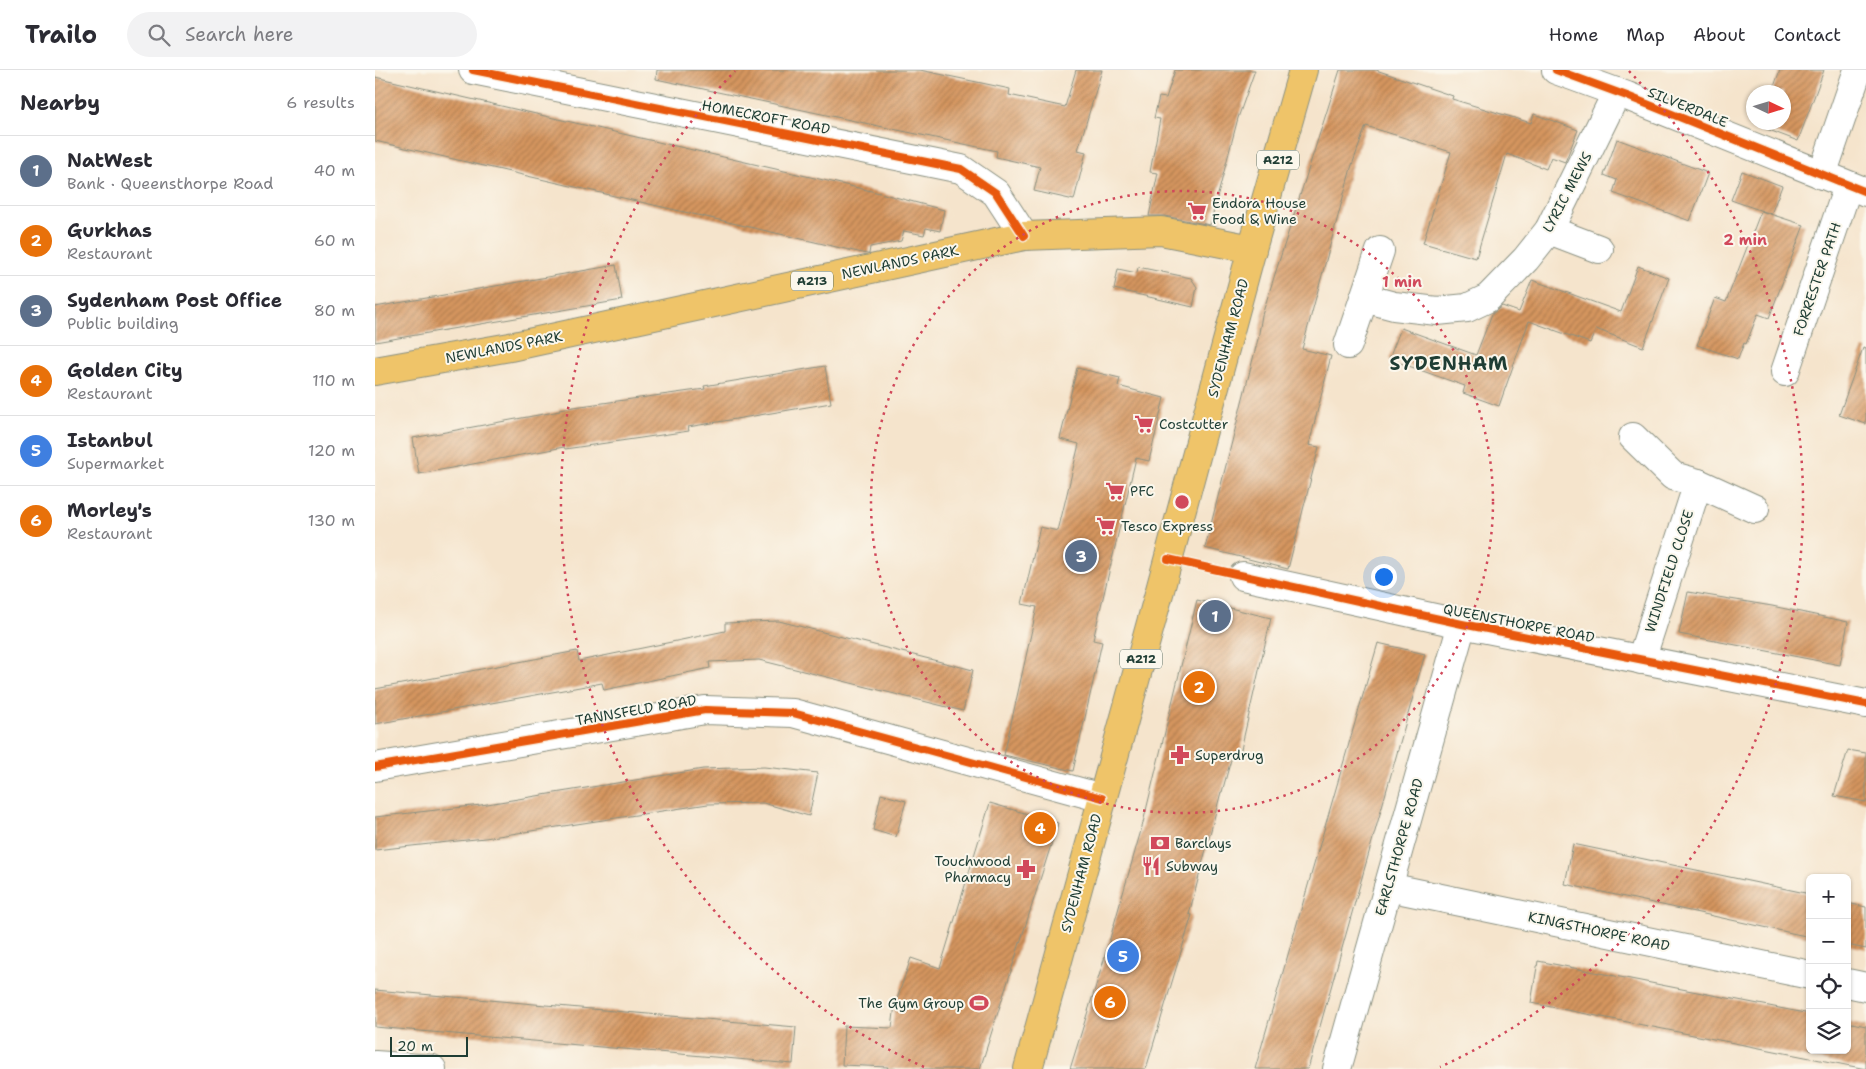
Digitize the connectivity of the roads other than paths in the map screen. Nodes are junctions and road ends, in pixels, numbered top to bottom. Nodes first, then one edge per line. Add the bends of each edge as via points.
1 (473, 70) edge
2 (1303, 70) edge
3 (1556, 70) edge
4 (1859, 70) edge
5 (1617, 92) junction
6 (1822, 175) junction
7 (1857, 189) edge
8 (1549, 230) junction
9 (1024, 236) junction
10 (1252, 249) junction
11 (1599, 249) dead end
12 (1380, 251) dead end
13 (1364, 298) junction
14 (1348, 345) dead end
15 (375, 371) edge
16 (1785, 372) dead end
17 (1633, 437) dead end
18 (1698, 483) junction
19 (1755, 509) dead end
20 (1243, 576) dead end
21 (1462, 624) junction
22 (1641, 660) junction
23 (1866, 704) edge
24 (375, 767) edge
25 (1102, 798) junction
26 (1388, 886) junction
27 (1806, 974) edge
28 (1851, 984) edge
29 (1866, 987) edge
30 (375, 1065) edge
31 (433, 1069) edge
32 (1027, 1069) edge
33 (1337, 1069) edge

1 - 9 street, HOMECROFT ROAD via 961,169 996,193
2 - 10 main road, SYDENHAM ROAD / A212
3 - 5 street, SILVERDALE
4 - 6 street
5 - 6 street, SILVERDALE
5 - 8 street, LYRIC MEWS
6 - 7 street, SILVERDALE
7 - 16 street, FORRESTER PATH
8 - 11 street
8 - 13 street, LYRIC MEWS via 1488,298 1467,308 1437,311 1394,306
9 - 10 main road, NEWLANDS PARK / A213 via 1161,231
9 - 15 main road, NEWLANDS PARK / A213 via 510,347
10 - 25 main road, SYDENHAM ROAD / A212
12 - 13 street
13 - 14 street
17 - 18 street via 1673,476
18 - 19 street
18 - 22 street, WINDFIELD CLOSE
20 - 21 street, QUEENSTHORPE ROAD
21 - 22 street, QUEENSTHORPE ROAD
21 - 26 street, EARLSTHORPE ROAD
22 - 23 street, QUEENSTHORPE ROAD
24 - 25 street, TANNSFELD ROAD via 705,710 793,713
25 - 32 main road, SYDENHAM ROAD / A212
26 - 27 street, KINGSTHORPE ROAD
26 - 33 street, EARLSTHORPE ROAD
28 - 29 street
30 - 31 street

